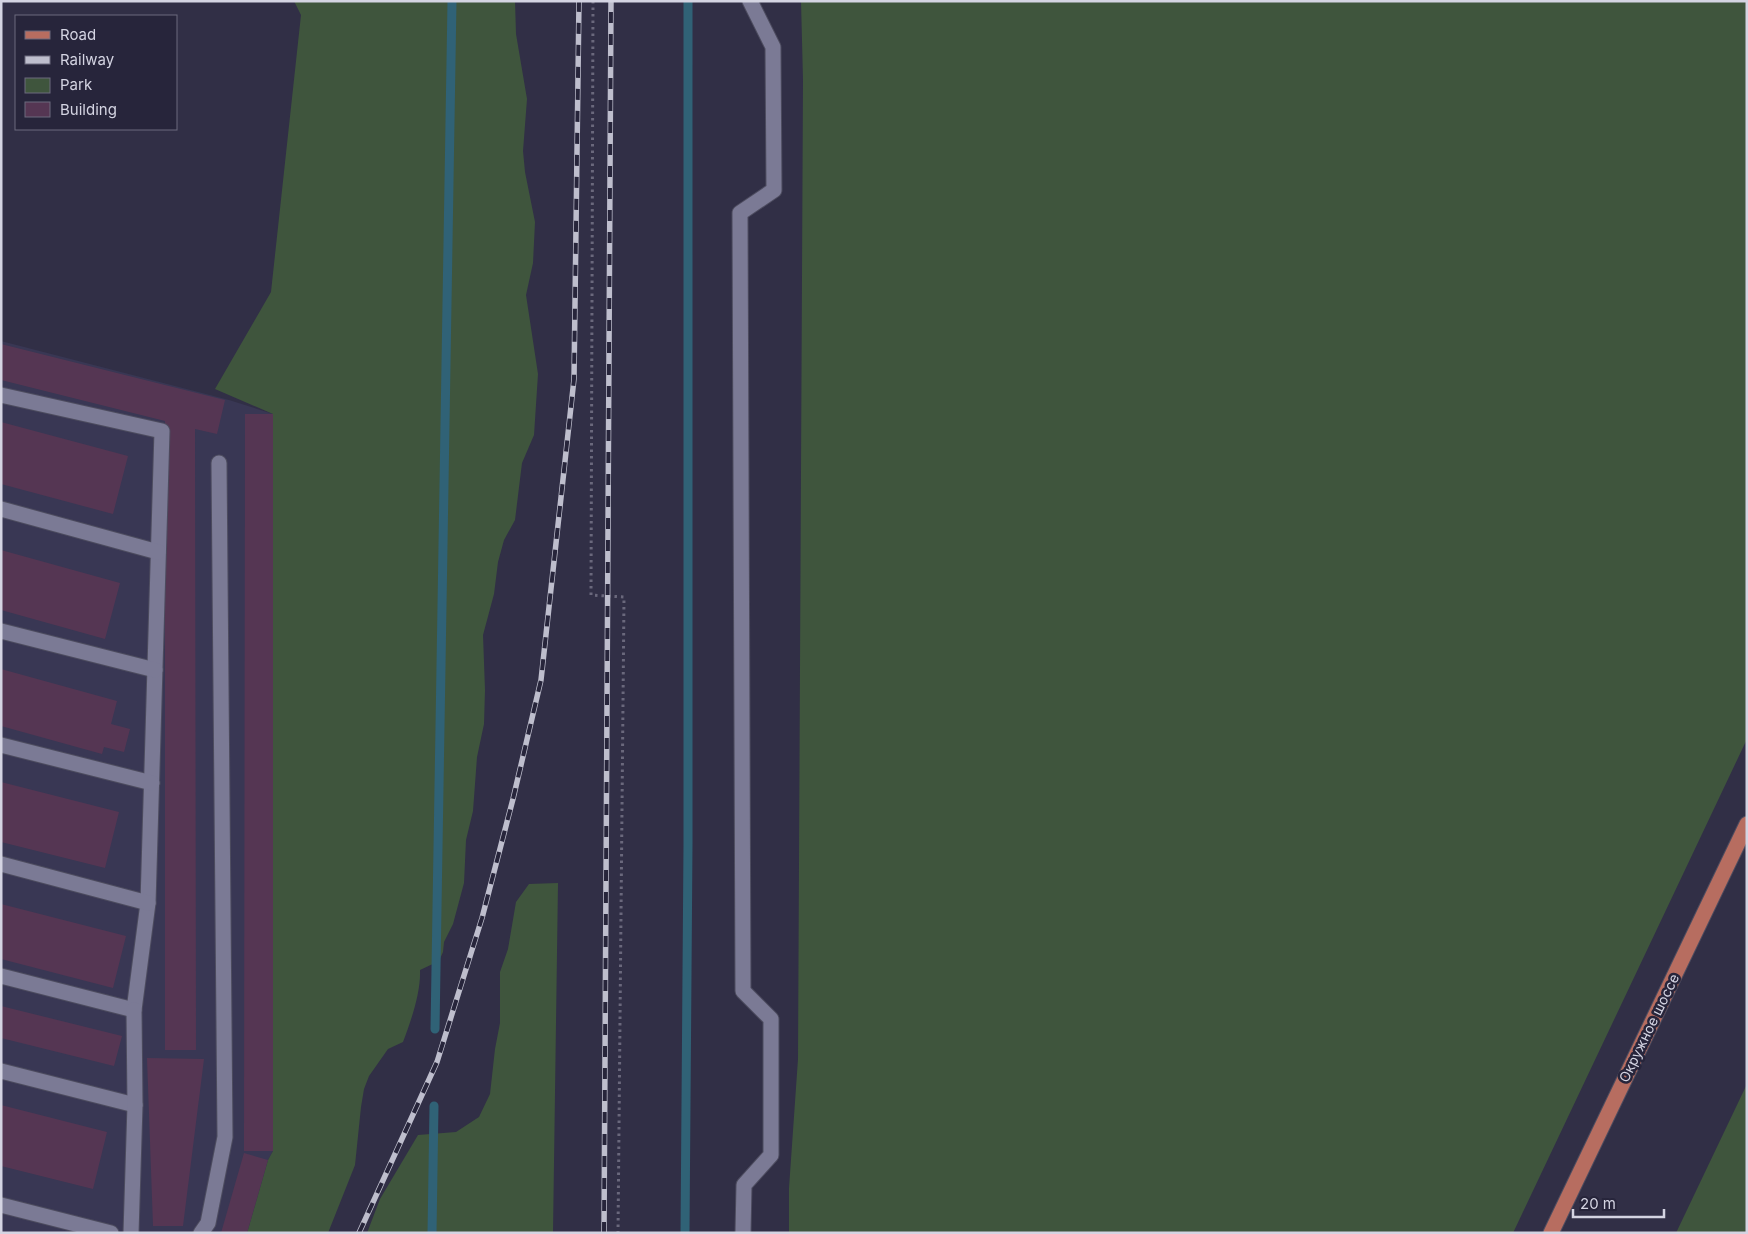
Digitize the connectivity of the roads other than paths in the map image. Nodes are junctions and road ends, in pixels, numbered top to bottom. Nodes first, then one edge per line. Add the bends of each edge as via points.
1 (750, 1) edge
2 (1, 395) edge
3 (219, 463) dead end
4 (1, 509) edge
5 (158, 552) junction
6 (1, 631) edge
7 (155, 670) junction
8 (1, 745) edge
9 (152, 783) junction
10 (1747, 824) edge
11 (1, 864) edge
12 (148, 903) junction
13 (1, 976) edge
14 (134, 1010) junction
15 (1, 1071) edge
16 (135, 1105) junction
17 (1, 1205) edge
18 (111, 1233) edge
19 (131, 1233) edge
20 (201, 1233) edge
21 (743, 1233) edge
22 (1552, 1233) edge

1 - 21 lane via 773,48 774,190 740,213 743,991 771,1019 771,1155 744,1185
2 - 5 lane via 162,431
3 - 20 lane via 225,1137 208,1223
4 - 5 lane
5 - 7 lane
6 - 7 lane
7 - 9 lane
8 - 9 lane
9 - 12 lane
10 - 22 main road, Окружное шоссе
11 - 12 lane
12 - 14 lane
13 - 14 lane
14 - 16 lane
15 - 16 lane
16 - 19 lane
17 - 18 lane

